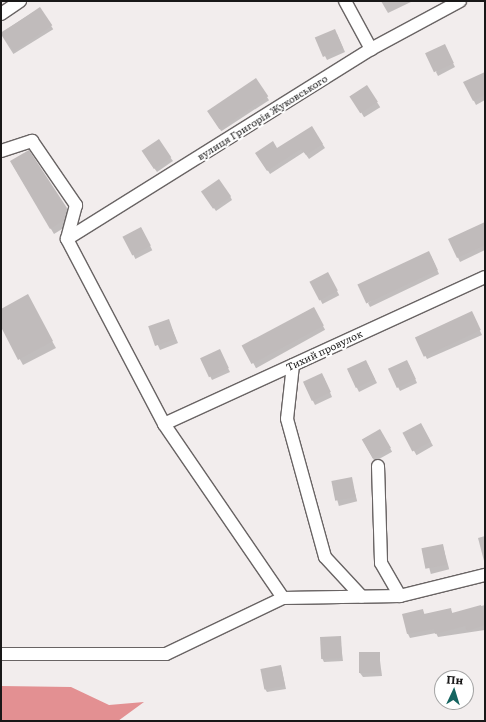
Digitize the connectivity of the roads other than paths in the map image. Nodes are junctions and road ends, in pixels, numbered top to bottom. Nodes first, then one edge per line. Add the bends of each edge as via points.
1 (20, 1) edge
2 (345, 1) edge
3 (460, 1) edge
4 (1, 14) edge
5 (371, 49) junction
6 (1, 151) edge
7 (67, 239) junction
8 (485, 277) edge
9 (293, 365) junction
10 (164, 424) junction
11 (378, 466) dead end
12 (485, 576) edge
13 (400, 596) junction
14 (362, 597) junction
15 (283, 598) junction
16 (1, 654) edge

1 - 4 street
2 - 5 street
3 - 5 street, вулиця Григорія Жуковського
5 - 7 street, вулиця Григорія Жуковського
6 - 7 street via 32,141 76,205
7 - 10 street
8 - 9 street, Тихий провулок
9 - 10 street, Тихий провулок
9 - 14 street via 287,419 325,557
10 - 15 street
11 - 13 street via 381,563
12 - 13 street
13 - 14 street
14 - 15 street
15 - 16 street via 166,654

